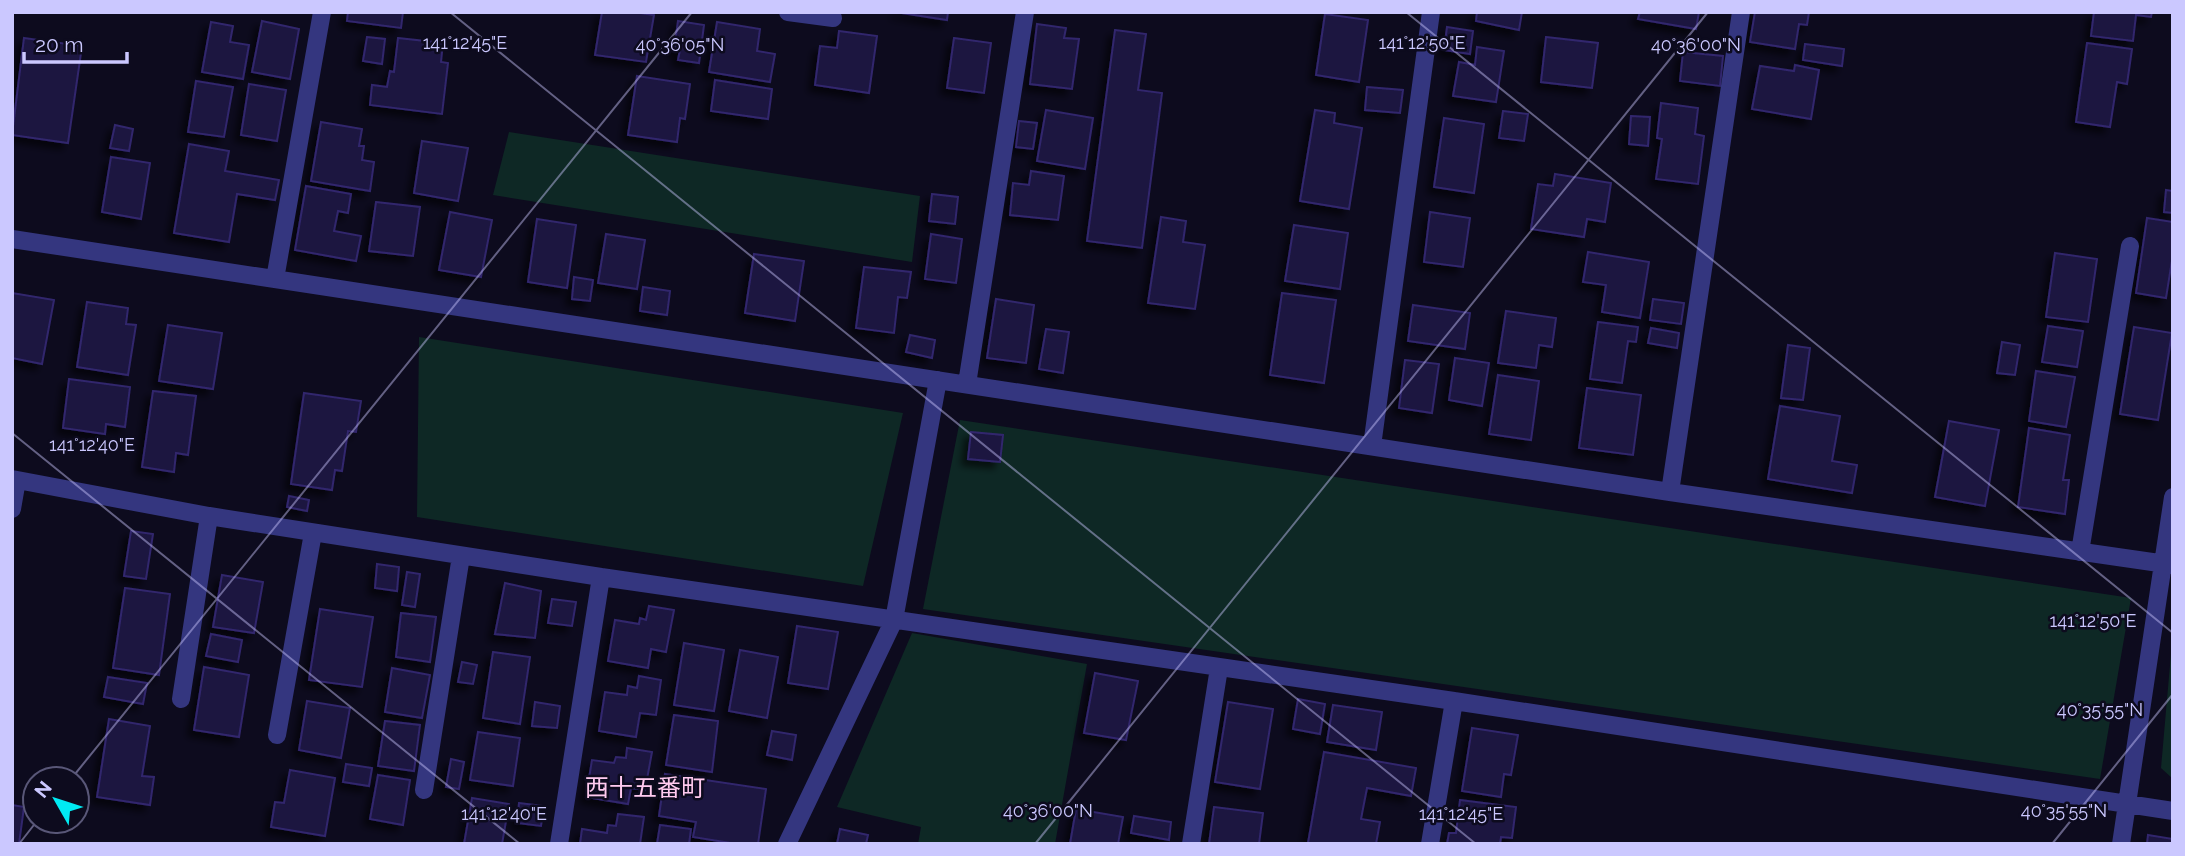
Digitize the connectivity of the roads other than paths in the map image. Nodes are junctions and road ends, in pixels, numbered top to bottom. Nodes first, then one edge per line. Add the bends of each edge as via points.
1 (322, 12) edge
2 (788, 12) edge
3 (1025, 12) edge
4 (1431, 12) edge
5 (1741, 12) edge
6 (833, 18) dead end
7 (12, 239) edge
8 (2130, 246) dead end
9 (275, 279) junction
10 (938, 380) junction
11 (967, 384) junction
12 (1372, 446) junction
13 (14, 480) edge
14 (1670, 492) junction
15 (2173, 497) edge
16 (12, 509) edge
17 (209, 516) junction
18 (313, 533) junction
19 (2080, 552) junction
20 (461, 555) junction
21 (2168, 565) edge
22 (601, 577) junction
23 (894, 620) junction
24 (1219, 668) junction
25 (181, 699) dead end
26 (1454, 701) junction
27 (277, 735) dead end
28 (424, 790) dead end
29 (2127, 803) junction
30 (2173, 811) edge
31 (559, 844) edge
32 (787, 844) edge
33 (1191, 844) edge
34 (1430, 844) edge
35 (2121, 844) edge

1 - 9 street
2 - 6 street
3 - 11 street
4 - 12 street
5 - 14 street
7 - 9 street
8 - 19 street
9 - 10 street
10 - 11 street
10 - 23 street
11 - 12 street
12 - 14 street
13 - 16 street
13 - 17 street
14 - 19 street
15 - 21 street
17 - 18 street
17 - 25 street
18 - 20 street
18 - 27 street
19 - 21 street
20 - 22 street
20 - 28 street
21 - 29 street
22 - 23 street
22 - 31 street
23 - 24 street
23 - 32 street
24 - 26 street
24 - 33 street
26 - 29 street
26 - 34 street
29 - 30 street
29 - 35 street

